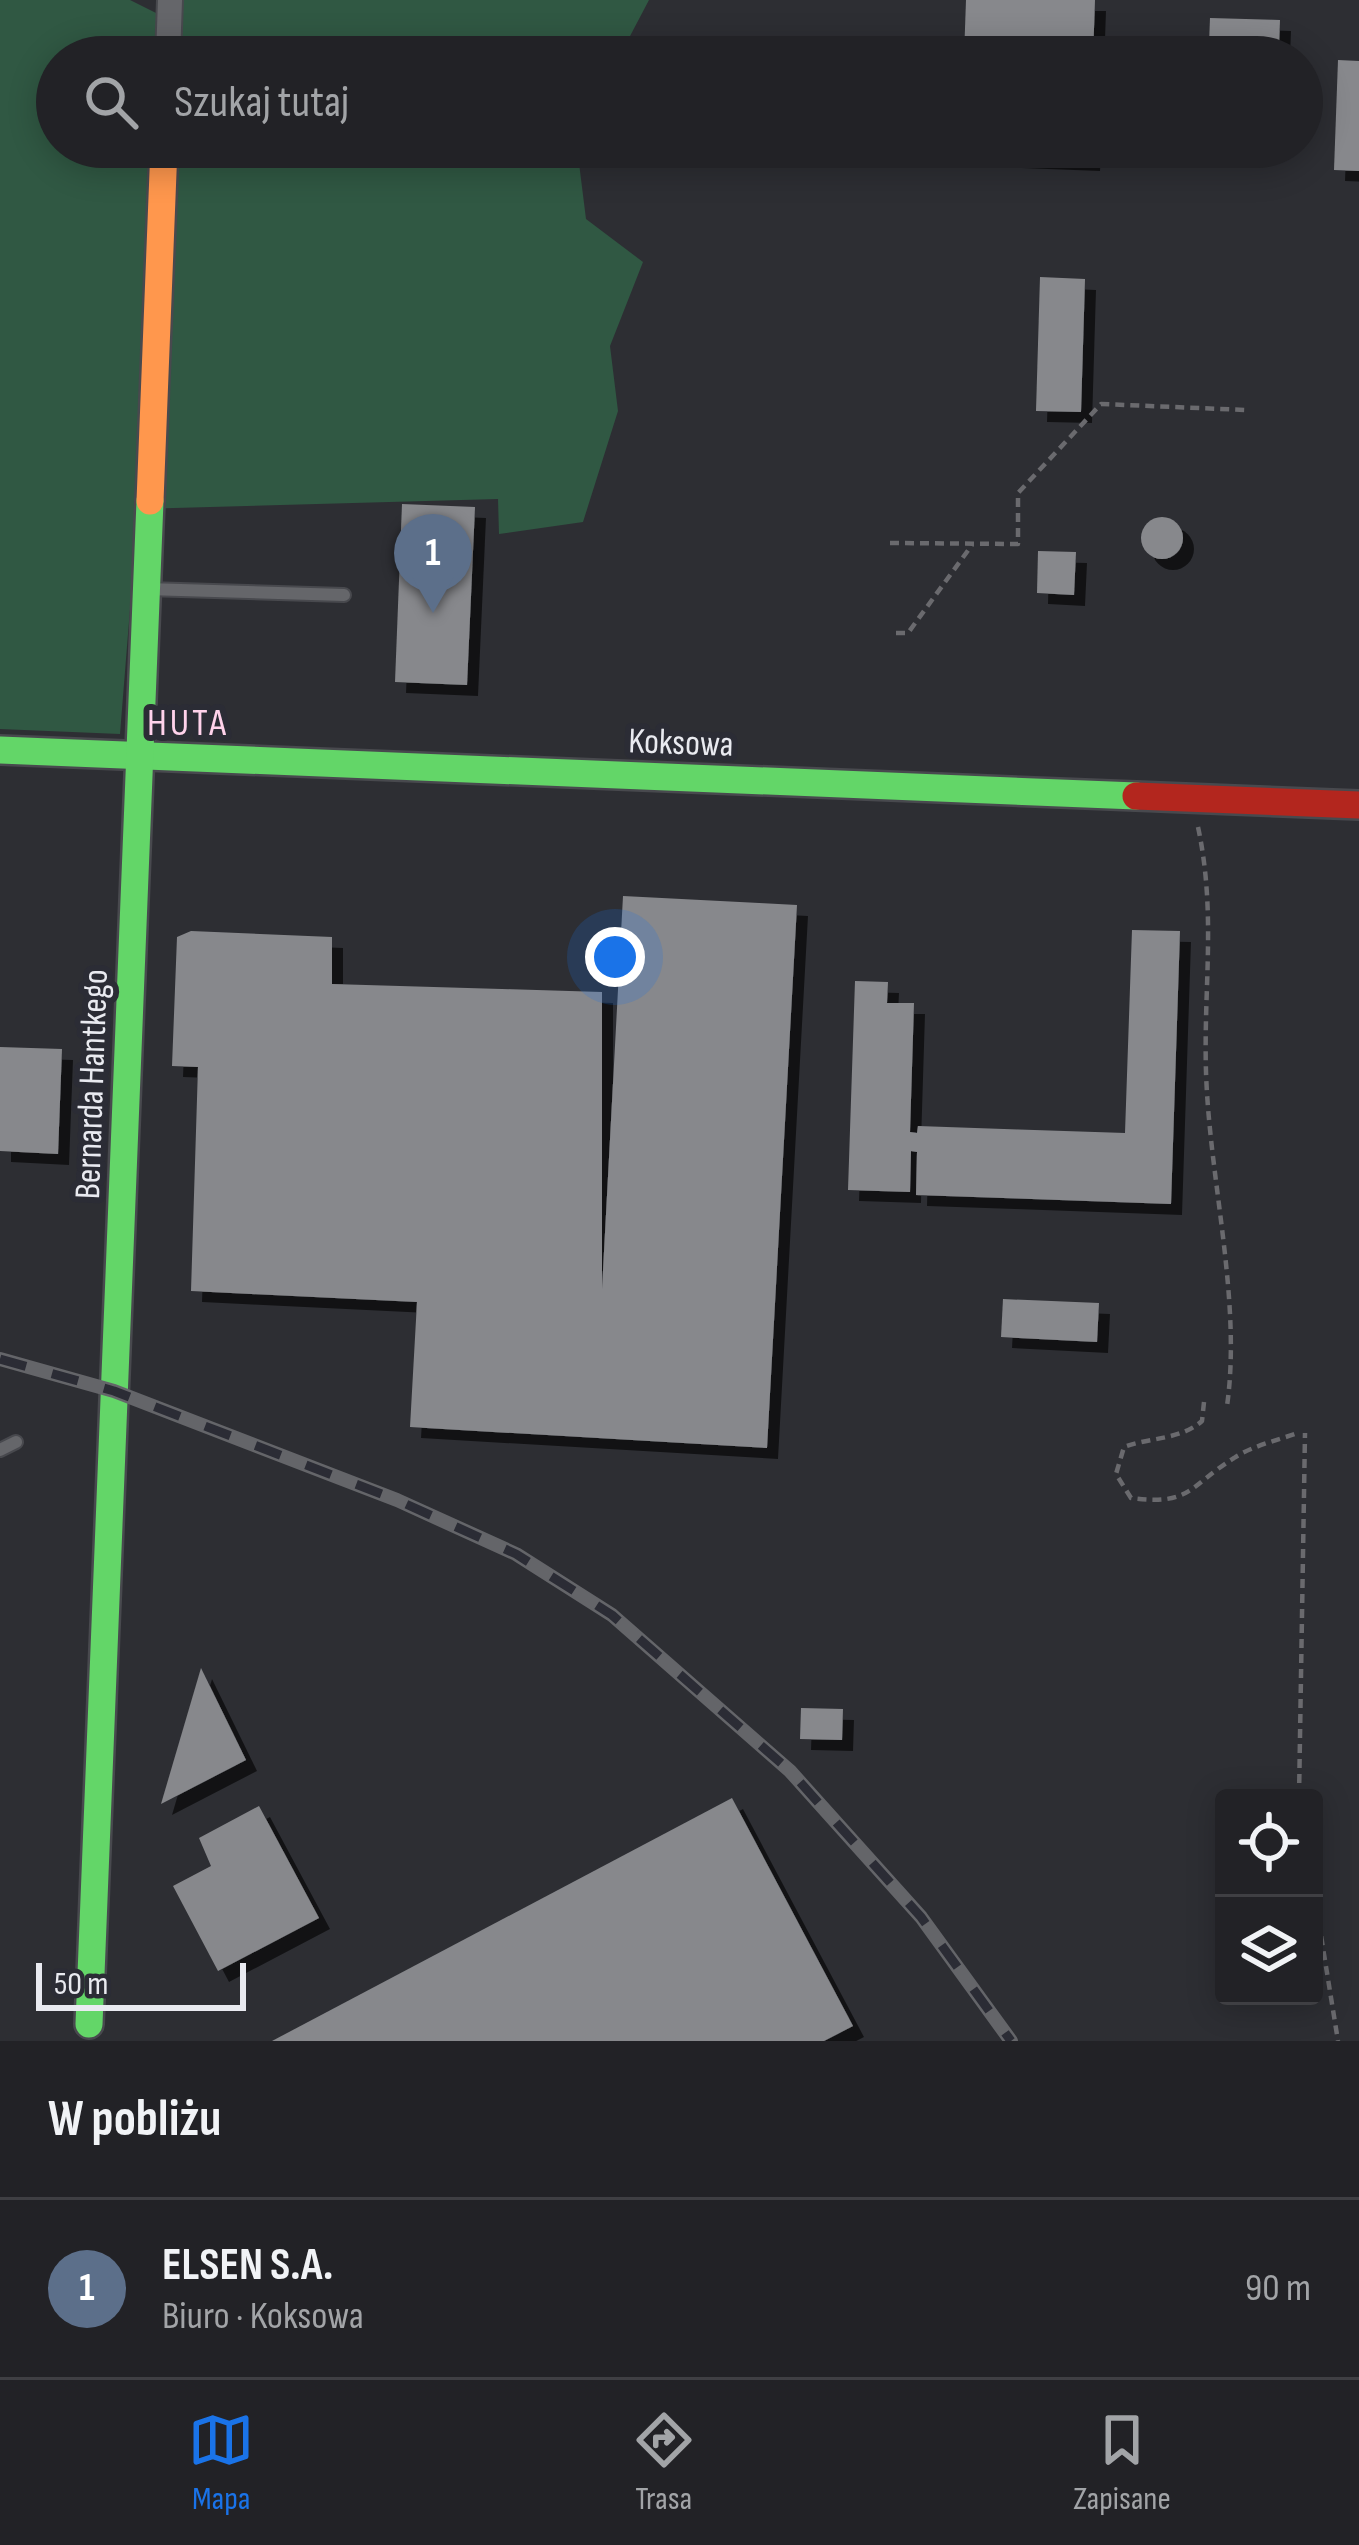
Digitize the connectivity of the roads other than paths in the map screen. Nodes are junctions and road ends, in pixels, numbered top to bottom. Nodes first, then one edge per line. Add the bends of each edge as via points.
1 (170, 0) edge
2 (169, 36) edge
3 (163, 168) edge
4 (146, 589) junction
5 (344, 595) dead end
6 (0, 750) edge
7 (140, 755) junction
8 (1359, 805) edge
9 (16, 1442) dead end
10 (0, 1450) edge
11 (89, 2024) dead end

1 - 2 street
3 - 4 street, Bernarda Hantkego
4 - 5 lane
4 - 7 street, Bernarda Hantkego
6 - 7 street, Koksowa
7 - 8 street, Koksowa
7 - 11 street, Bernarda Hantkego
9 - 10 lane

